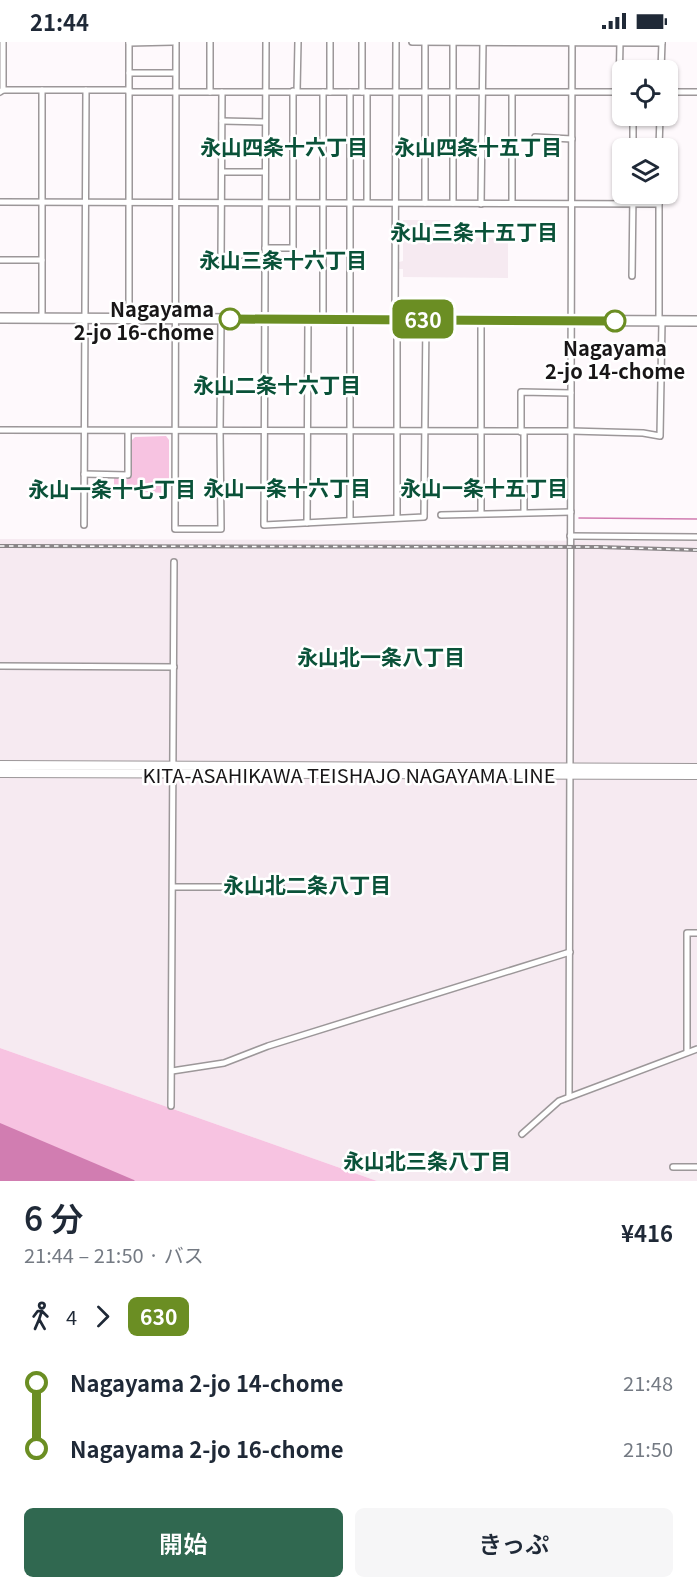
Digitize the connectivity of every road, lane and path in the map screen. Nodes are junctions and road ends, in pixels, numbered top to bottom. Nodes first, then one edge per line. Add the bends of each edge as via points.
1 (3, 42) edge
2 (174, 42) edge
3 (210, 42) edge
4 (266, 42) edge
5 (298, 42) edge
6 (330, 42) edge
7 (362, 42) edge
8 (396, 42) edge
9 (412, 42) edge
10 (425, 42) edge
11 (453, 42) edge
12 (483, 42) edge
13 (572, 42) edge
14 (620, 42) edge
15 (129, 43) edge
16 (662, 43) edge
17 (620, 60) edge
18 (661, 60) edge
19 (129, 73) junction
20 (175, 73) junction
21 (42, 90) junction
22 (86, 90) junction
23 (1, 91) edge
24 (129, 91) junction
25 (295, 91) junction
26 (210, 92) junction
27 (222, 92) junction
28 (265, 92) junction
29 (323, 92) junction
30 (330, 92) junction
31 (350, 92) junction
32 (365, 92) junction
33 (396, 92) junction
34 (425, 92) junction
35 (454, 92) junction
36 (612, 92) edge
37 (678, 92) edge
38 (697, 92) edge
39 (175, 93) junction
40 (482, 93) junction
41 (512, 93) junction
42 (572, 93) junction
43 (222, 122) junction
44 (265, 122) junction
45 (535, 137) dead end
46 (572, 139) junction
47 (222, 147) junction
48 (265, 147) junction
49 (222, 172) junction
50 (265, 172) junction
51 (0, 202) edge
52 (42, 202) junction
53 (86, 202) junction
54 (129, 202) junction
55 (176, 202) junction
56 (222, 202) junction
57 (265, 202) junction
58 (294, 202) junction
59 (350, 202) junction
60 (367, 202) junction
61 (323, 203) junction
62 (396, 203) junction
63 (425, 203) junction
64 (453, 203) junction
65 (512, 203) junction
66 (481, 204) junction
67 (572, 204) junction
68 (612, 204) edge
69 (633, 204) edge
70 (659, 204) edge
71 (265, 248) junction
72 (0, 260) edge
73 (42, 260) junction
74 (264, 262) junction
75 (632, 276) dead end
76 (0, 318) edge
77 (42, 318) junction
78 (85, 318) junction
79 (129, 318) junction
80 (175, 318) junction
81 (221, 319) junction
82 (265, 319) junction
83 (308, 319) junction
84 (323, 319) junction
85 (351, 319) junction
86 (396, 319) junction
87 (426, 319) junction
88 (481, 320) junction
89 (572, 321) junction
90 (660, 321) junction
91 (697, 321) edge
92 (571, 393) junction
93 (0, 430) edge
94 (84, 430) junction
95 (128, 430) junction
96 (175, 430) junction
97 (220, 431) junction
98 (264, 431) junction
99 (308, 431) junction
100 (571, 431) junction
101 (351, 432) junction
102 (397, 432) junction
103 (424, 432) junction
104 (481, 432) junction
105 (523, 432) junction
106 (84, 474) junction
107 (524, 512) junction
108 (571, 512) junction
109 (481, 513) junction
110 (441, 515) dead end
111 (397, 517) junction
112 (350, 520) junction
113 (307, 523) junction
114 (84, 525) dead end
115 (570, 536) junction
116 (697, 537) edge
117 (174, 562) dead end
118 (0, 666) edge
119 (174, 667) junction
120 (0, 765) edge
121 (697, 768) edge
122 (173, 769) junction
123 (569, 771) junction
124 (0, 773) edge
125 (697, 776) edge
126 (173, 887) junction
127 (281, 887) dead end
128 (697, 933) edge
129 (570, 952) junction
130 (697, 1049) edge
131 (687, 1052) junction
132 (172, 1071) junction
133 (569, 1096) junction
134 (171, 1106) dead end
135 (522, 1134) dead end
136 (673, 1167) dead end
137 (697, 1167) edge

1 - 23 street
2 - 15 street
2 - 20 street
3 - 26 street
4 - 28 street
5 - 25 street
6 - 30 street
7 - 32 street
8 - 33 street
9 - 10 street
10 - 11 street
10 - 34 street
11 - 12 street
11 - 35 street
12 - 13 street
12 - 40 street
13 - 14 street
13 - 42 street
14 - 16 street
14 - 17 street
15 - 19 street
16 - 18 street
19 - 20 street
19 - 24 street
20 - 39 street
21 - 22 street
21 - 23 street
21 - 52 street
22 - 24 street
22 - 53 street
24 - 39 street
24 - 54 street
25 - 28 street
25 - 29 street
25 - 58 street
26 - 27 street
26 - 39 street
27 - 28 street
27 - 43 street
28 - 44 street
29 - 30 street
29 - 61 street
30 - 31 street
31 - 32 street
31 - 59 street
32 - 33 street
32 - 60 street
33 - 34 street
33 - 62 street
34 - 35 street
34 - 63 street
35 - 40 street
35 - 64 street
36 - 42 street
37 - 38 street
39 - 55 street
40 - 41 street
40 - 66 street
41 - 42 street
41 - 65 street
42 - 46 street
43 - 44 street
43 - 47 street
44 - 48 street
45 - 46 street
46 - 67 street
47 - 48 street
47 - 49 street
48 - 50 street
49 - 50 street
49 - 56 street
50 - 57 street
51 - 52 street
52 - 53 street
52 - 73 street
53 - 54 street
53 - 78 street
54 - 55 street
54 - 79 street
55 - 56 street
55 - 80 street
56 - 57 street
56 - 74 street via 221,261
57 - 58 street
57 - 71 street
58 - 61 street
58 - 71 street via 293,248
59 - 60 street
59 - 61 street
59 - 85 street
60 - 62 street
61 - 84 street
62 - 63 street
62 - 86 street
63 - 64 street
64 - 66 street
65 - 66 street
65 - 67 street
67 - 68 street
67 - 89 street
69 - 75 street
70 - 90 street
71 - 74 street
72 - 73 street
73 - 77 street
74 - 82 street
76 - 77 highway
77 - 78 highway
78 - 79 highway
78 - 94 street
79 - 80 highway
80 - 81 highway
80 - 96 street
81 - 82 highway
81 - 97 street
82 - 83 highway
82 - 98 street
83 - 84 highway
83 - 99 street
84 - 85 highway
85 - 86 highway
85 - 101 street
86 - 87 highway
86 - 102 street
87 - 88 highway
87 - 103 street
88 - 89 highway
88 - 104 street
89 - 90 highway
89 - 92 street
90 - 91 highway
90 - 100 street via 660,436
92 - 100 street
92 - 105 street via 521,392
93 - 94 street
94 - 95 street
94 - 106 street
95 - 96 street
95 - 106 street via 128,475
96 - 97 street
96 - 97 street via 175,529 221,529
97 - 98 street
98 - 99 street
98 - 113 street via 264,525
99 - 101 street
99 - 113 street
100 - 105 street
100 - 108 street
101 - 102 street
101 - 112 street
102 - 103 street
102 - 111 street
103 - 104 street
103 - 111 street via 424,516
104 - 105 street
104 - 109 street
105 - 107 street
106 - 114 street
107 - 108 street
107 - 109 street
108 - 115 street
109 - 110 street
111 - 112 street
112 - 113 street
115 - 116 street
115 - 123 street
117 - 119 street
118 - 119 street
119 - 122 street
120 - 122 main road, KITA-ASAHIKAWA TEISHAJO NAGAYAMA LINE
121 - 123 main road, KITA-ASAHIKAWA TEISHAJO NAGAYAMA LINE
122 - 123 main road, KITA-ASAHIKAWA TEISHAJO NAGAYAMA LINE
122 - 124 main road, KITA-ASAHIKAWA TEISHAJO NAGAYAMA LINE
122 - 126 street
123 - 125 main road, KITA-ASAHIKAWA TEISHAJO NAGAYAMA LINE
123 - 129 street
126 - 127 street
126 - 132 street
128 - 131 street via 687,933
129 - 132 street via 224,1063
129 - 133 street
130 - 131 street
131 - 133 street
132 - 134 street
133 - 135 street
136 - 137 street

